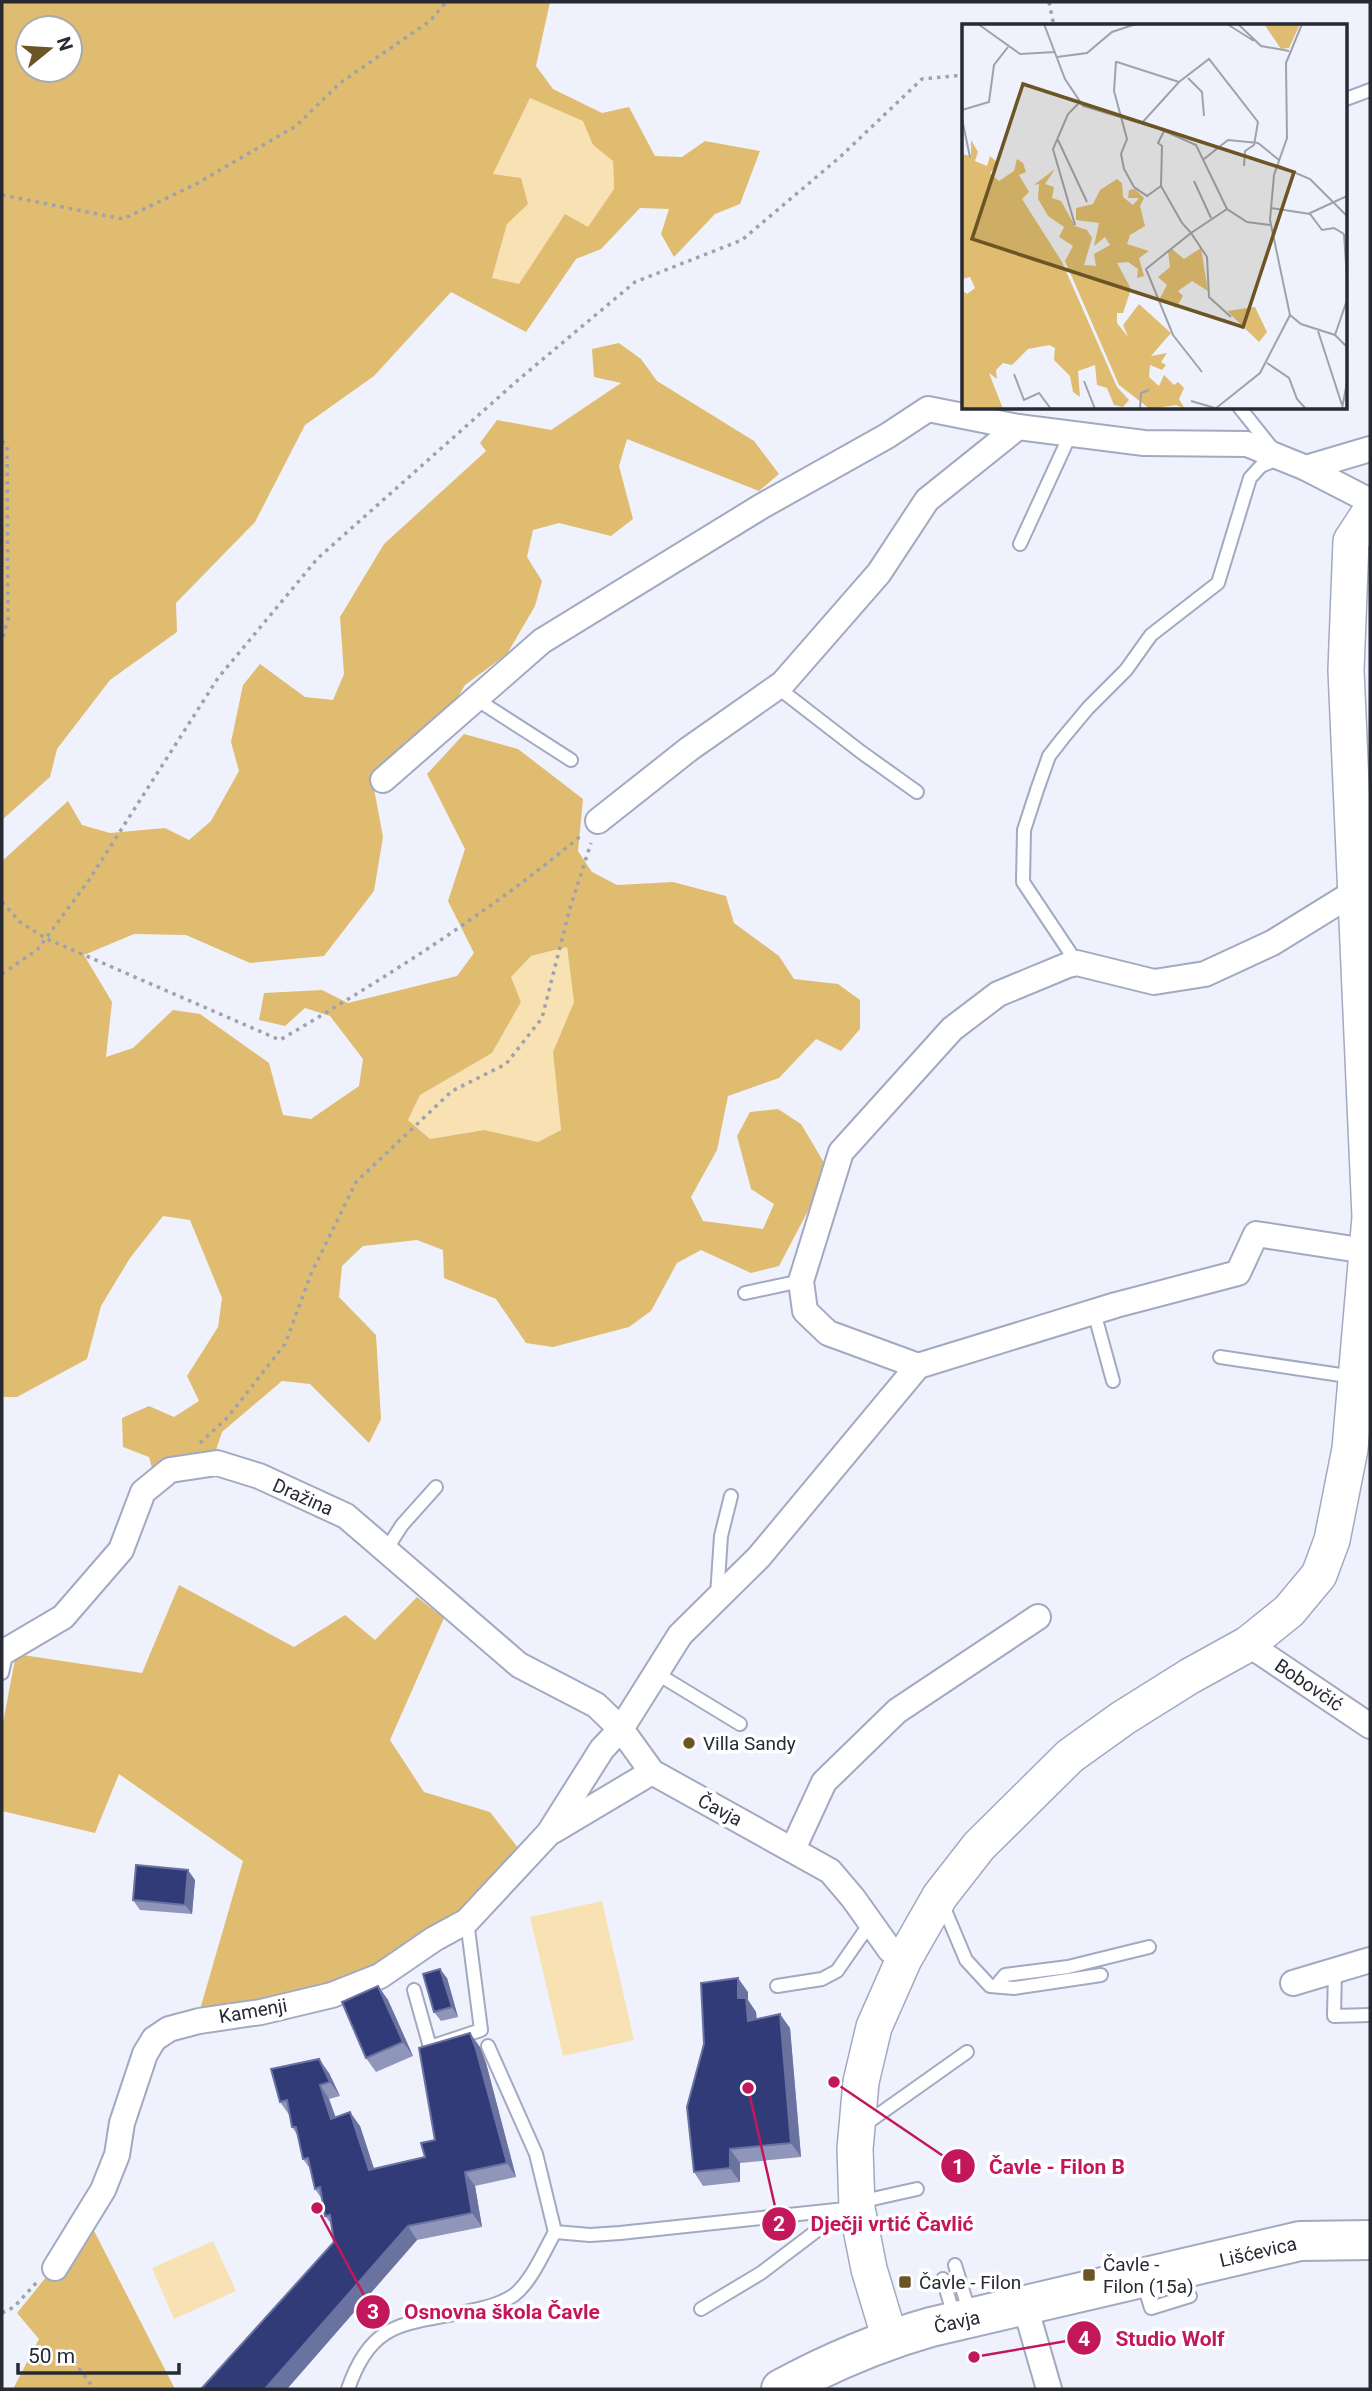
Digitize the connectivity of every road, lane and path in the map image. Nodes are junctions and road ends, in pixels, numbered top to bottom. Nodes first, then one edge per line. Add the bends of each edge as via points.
1 (446, 2) edge
2 (1049, 2) edge
3 (1054, 24) edge
4 (962, 75) edge
5 (1370, 90) edge
6 (1348, 98) edge
7 (2, 195) edge
8 (1242, 410) edge
9 (1018, 427) junction
10 (1070, 433) junction
11 (2, 441) edge
12 (1370, 449) edge
13 (1280, 457) junction
14 (1306, 468) junction
15 (1370, 501) edge
16 (1370, 512) edge
17 (1020, 544) dead end
18 (2, 641) edge
19 (777, 687) junction
20 (476, 699) junction
21 (570, 761) dead end
22 (383, 780) dead end
23 (918, 792) dead end
24 (598, 821) junction
25 (1363, 886) edge
26 (2, 902) edge
27 (46, 938) junction
28 (1077, 963) junction
29 (2, 974) edge
30 (1366, 1049) edge
31 (1370, 1217) edge
32 (1366, 1251) junction
33 (801, 1282) junction
34 (745, 1293) dead end
35 (1094, 1312) junction
36 (1220, 1357) dead end
37 (918, 1366) junction
38 (1356, 1377) junction
39 (1113, 1381) dead end
40 (170, 1470) junction
41 (436, 1487) dead end
42 (731, 1496) dead end
43 (386, 1550) junction
44 (716, 1599) junction
45 (1038, 1617) dead end
46 (1248, 1644) junction
47 (3, 1659) edge
48 (656, 1673) junction
49 (740, 1724) dead end
50 (1370, 1726) edge
51 (621, 1729) junction
52 (652, 1772) junction
53 (549, 1833) junction
54 (793, 1849) junction
55 (940, 1896) junction
56 (467, 1921) junction
57 (871, 1922) junction
58 (1149, 1947) dead end
59 (904, 1959) junction
60 (1370, 1960) edge
61 (1335, 1970) junction
62 (1101, 1975) dead end
63 (1293, 1983) dead end
64 (777, 1986) dead end
65 (996, 1986) junction
66 (414, 1990) dead end
67 (1370, 2015) edge
68 (488, 2046) dead end
69 (967, 2052) dead end
70 (856, 2130) junction
71 (917, 2189) dead end
72 (853, 2207) junction
73 (555, 2232) junction
74 (1370, 2240) edge
75 (955, 2264) dead end
76 (46, 2274) joint
77 (943, 2279) dead end
78 (1142, 2279) junction
79 (1190, 2296) dead end
80 (1025, 2306) junction
81 (701, 2309) dead end
82 (2, 2313) edge
83 (964, 2320) junction
84 (890, 2339) junction
85 (74, 2361) dead end
86 (94, 2389) edge
87 (348, 2389) edge
88 (781, 2389) edge
89 (1049, 2389) edge

1 - 7 path via 430,21 340,83 296,126 196,184 123,219
2 - 3 path
4 - 27 path via 922,79 742,240 635,282 318,558 218,678 89,880
5 - 6 lane
8 - 13 lane
9 - 10 street
9 - 19 street via 927,500 878,573
9 - 20 street via 928,409 542,640
10 - 13 street via 1144,443 1247,444
10 - 17 lane
11 - 18 path via 7,445 8,605
12 - 14 street
13 - 14 street
13 - 28 lane via 1261,466 1250,478 1218,583 1151,635 1049,756 1024,830 1023,882
14 - 15 street
16 - 25 main road via 1351,541 1346,670 1355,714
19 - 23 lane
19 - 24 street
20 - 21 lane
20 - 22 street
24 - 27 path via 538,872 404,966 280,1040
24 - 40 path via 542,1018 506,1064 452,1091 356,1182 311,1274 285,1344 228,1417
25 - 28 street via 1272,943 1205,974 1154,982
25 - 30 main road
26 - 27 path via 20,922
27 - 29 path
28 - 33 street via 998,994 952,1029 841,1152
30 - 31 main road
31 - 32 main road
32 - 35 street via 1256,1234 1238,1273
32 - 38 main road
33 - 34 lane
33 - 37 street via 805,1311 828,1333
35 - 37 street
35 - 39 lane
36 - 38 lane
37 - 44 street via 760,1557
38 - 46 main road via 1342,1494 1319,1575 1289,1611
40 - 43 street, Dražina via 217,1462 258,1476 346,1516
40 - 47 street, Dražina via 143,1492 121,1550 63,1618
41 - 43 lane
42 - 44 lane via 721,1536
43 - 51 street, Dražina via 519,1665 596,1705
44 - 48 street via 680,1635
45 - 54 street via 897,1710 824,1782
46 - 50 street, Bobovčić
46 - 55 main road via 1123,1718 1070,1756 979,1846
48 - 49 lane
48 - 51 street
51 - 52 street, Čavja
51 - 53 street, Kamenji via 602,1749
52 - 53 street, Kamenji
52 - 54 street, Čavja
53 - 56 street, Kamenji
54 - 57 street, Čavja via 830,1871
55 - 59 main road
55 - 65 lane via 966,1960 984,1981
56 - 66 lane via 481,2030 430,2047
56 - 76 street, Kamenji via 380,1976 332,1995 199,2021 169,2029 154,2039 145,2054 103,2190
57 - 59 street, Čavja via 890,1950
57 - 64 lane via 837,1971 822,1979
58 - 65 lane via 1068,1967 1004,1975
59 - 70 main road via 874,2027
60 - 61 street
61 - 63 street
61 - 67 lane via 1334,2016
62 - 65 lane via 1014,1988
68 - 73 lane via 536,2154
69 - 70 lane
70 - 72 main road
71 - 72 lane
72 - 73 lane via 590,2235
72 - 81 lane via 761,2273
72 - 84 main road
73 - 87 lane via 517,2292 504,2302 392,2327 365,2352
74 - 78 main road, Lišćevica via 1300,2241
75 - 83 lane
76 - 82 path via 15,2308
77 - 83 lane
78 - 79 lane via 1151,2308
78 - 80 main road, Lišćevica
80 - 83 main road, Čavja
80 - 89 street
83 - 84 main road, Čavja
84 - 88 main road, Čavja
85 - 86 path

